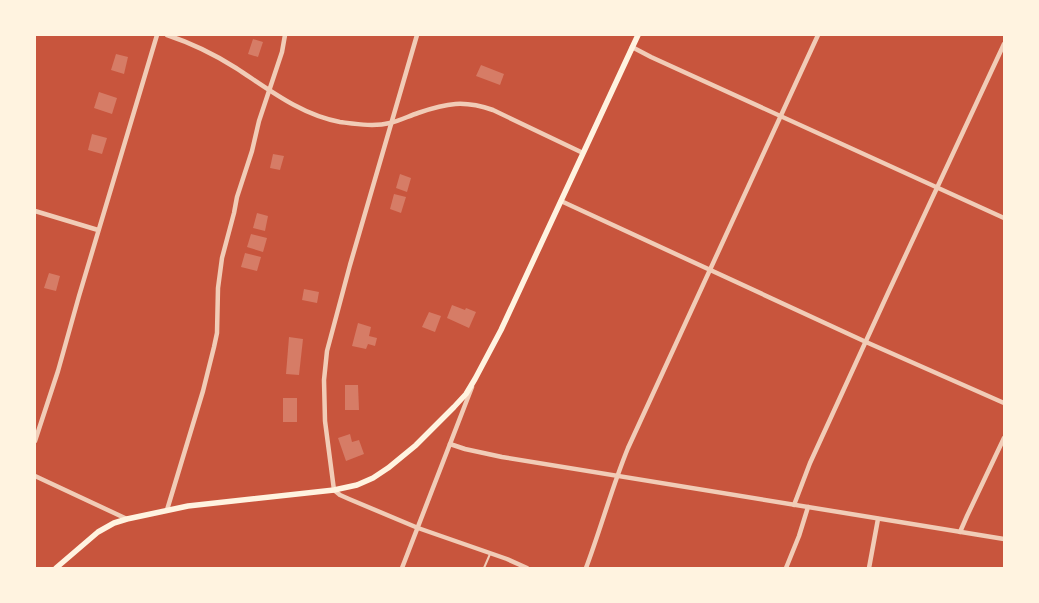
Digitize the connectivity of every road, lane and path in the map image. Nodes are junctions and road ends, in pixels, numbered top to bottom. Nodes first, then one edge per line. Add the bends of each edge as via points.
1 (157, 35) edge
2 (167, 35) edge
3 (285, 35) edge
4 (417, 35) edge
5 (638, 35) edge
6 (818, 35) edge
7 (1004, 44) edge
8 (632, 47) junction
9 (270, 91) junction
10 (780, 117) junction
11 (391, 123) junction
12 (583, 153) junction
13 (936, 188) junction
14 (561, 201) junction
15 (35, 211) edge
16 (1004, 218) edge
17 (98, 230) junction
18 (710, 270) junction
19 (866, 342) junction
20 (475, 379) junction
21 (1004, 403) edge
22 (1004, 438) edge
23 (35, 440) edge
24 (450, 444) junction
25 (35, 476) edge
26 (617, 476) junction
27 (334, 490) junction
28 (794, 505) junction
29 (808, 507) junction
30 (167, 510) junction
31 (127, 519) junction
32 (878, 519) junction
33 (418, 528) junction
34 (960, 532) junction
35 (1004, 539) edge
36 (490, 553) junction
37 (56, 568) edge
38 (402, 568) edge
39 (484, 568) edge
40 (527, 568) edge
41 (586, 568) edge
42 (786, 568) edge
43 (869, 568) edge

1 - 17 street
2 - 9 street via 213,54
3 - 9 street
4 - 11 street
5 - 8 main road
6 - 10 street
7 - 13 street
8 - 10 street
8 - 12 main road
9 - 11 street via 302,110 328,119 376,126
9 - 30 street via 222,258 214,347
10 - 13 street
10 - 18 street
11 - 12 street via 440,106 466,103 493,110
11 - 27 street via 327,351 325,421
12 - 14 main road
13 - 16 street
13 - 19 street
14 - 18 street
14 - 20 main road
15 - 17 street
17 - 23 street
18 - 19 street
18 - 26 street
19 - 21 street
19 - 28 street
20 - 24 street
20 - 27 main road via 454,407 388,468 357,485
22 - 34 street
24 - 26 street via 502,457
24 - 33 street
25 - 31 street
26 - 28 street
26 - 41 street
27 - 30 main road
27 - 33 street
28 - 29 street
29 - 32 street
29 - 42 street
30 - 31 main road
31 - 37 main road via 98,532
32 - 34 street
32 - 43 street
33 - 36 street
33 - 38 street
34 - 35 street
36 - 39 lane
36 - 40 street

